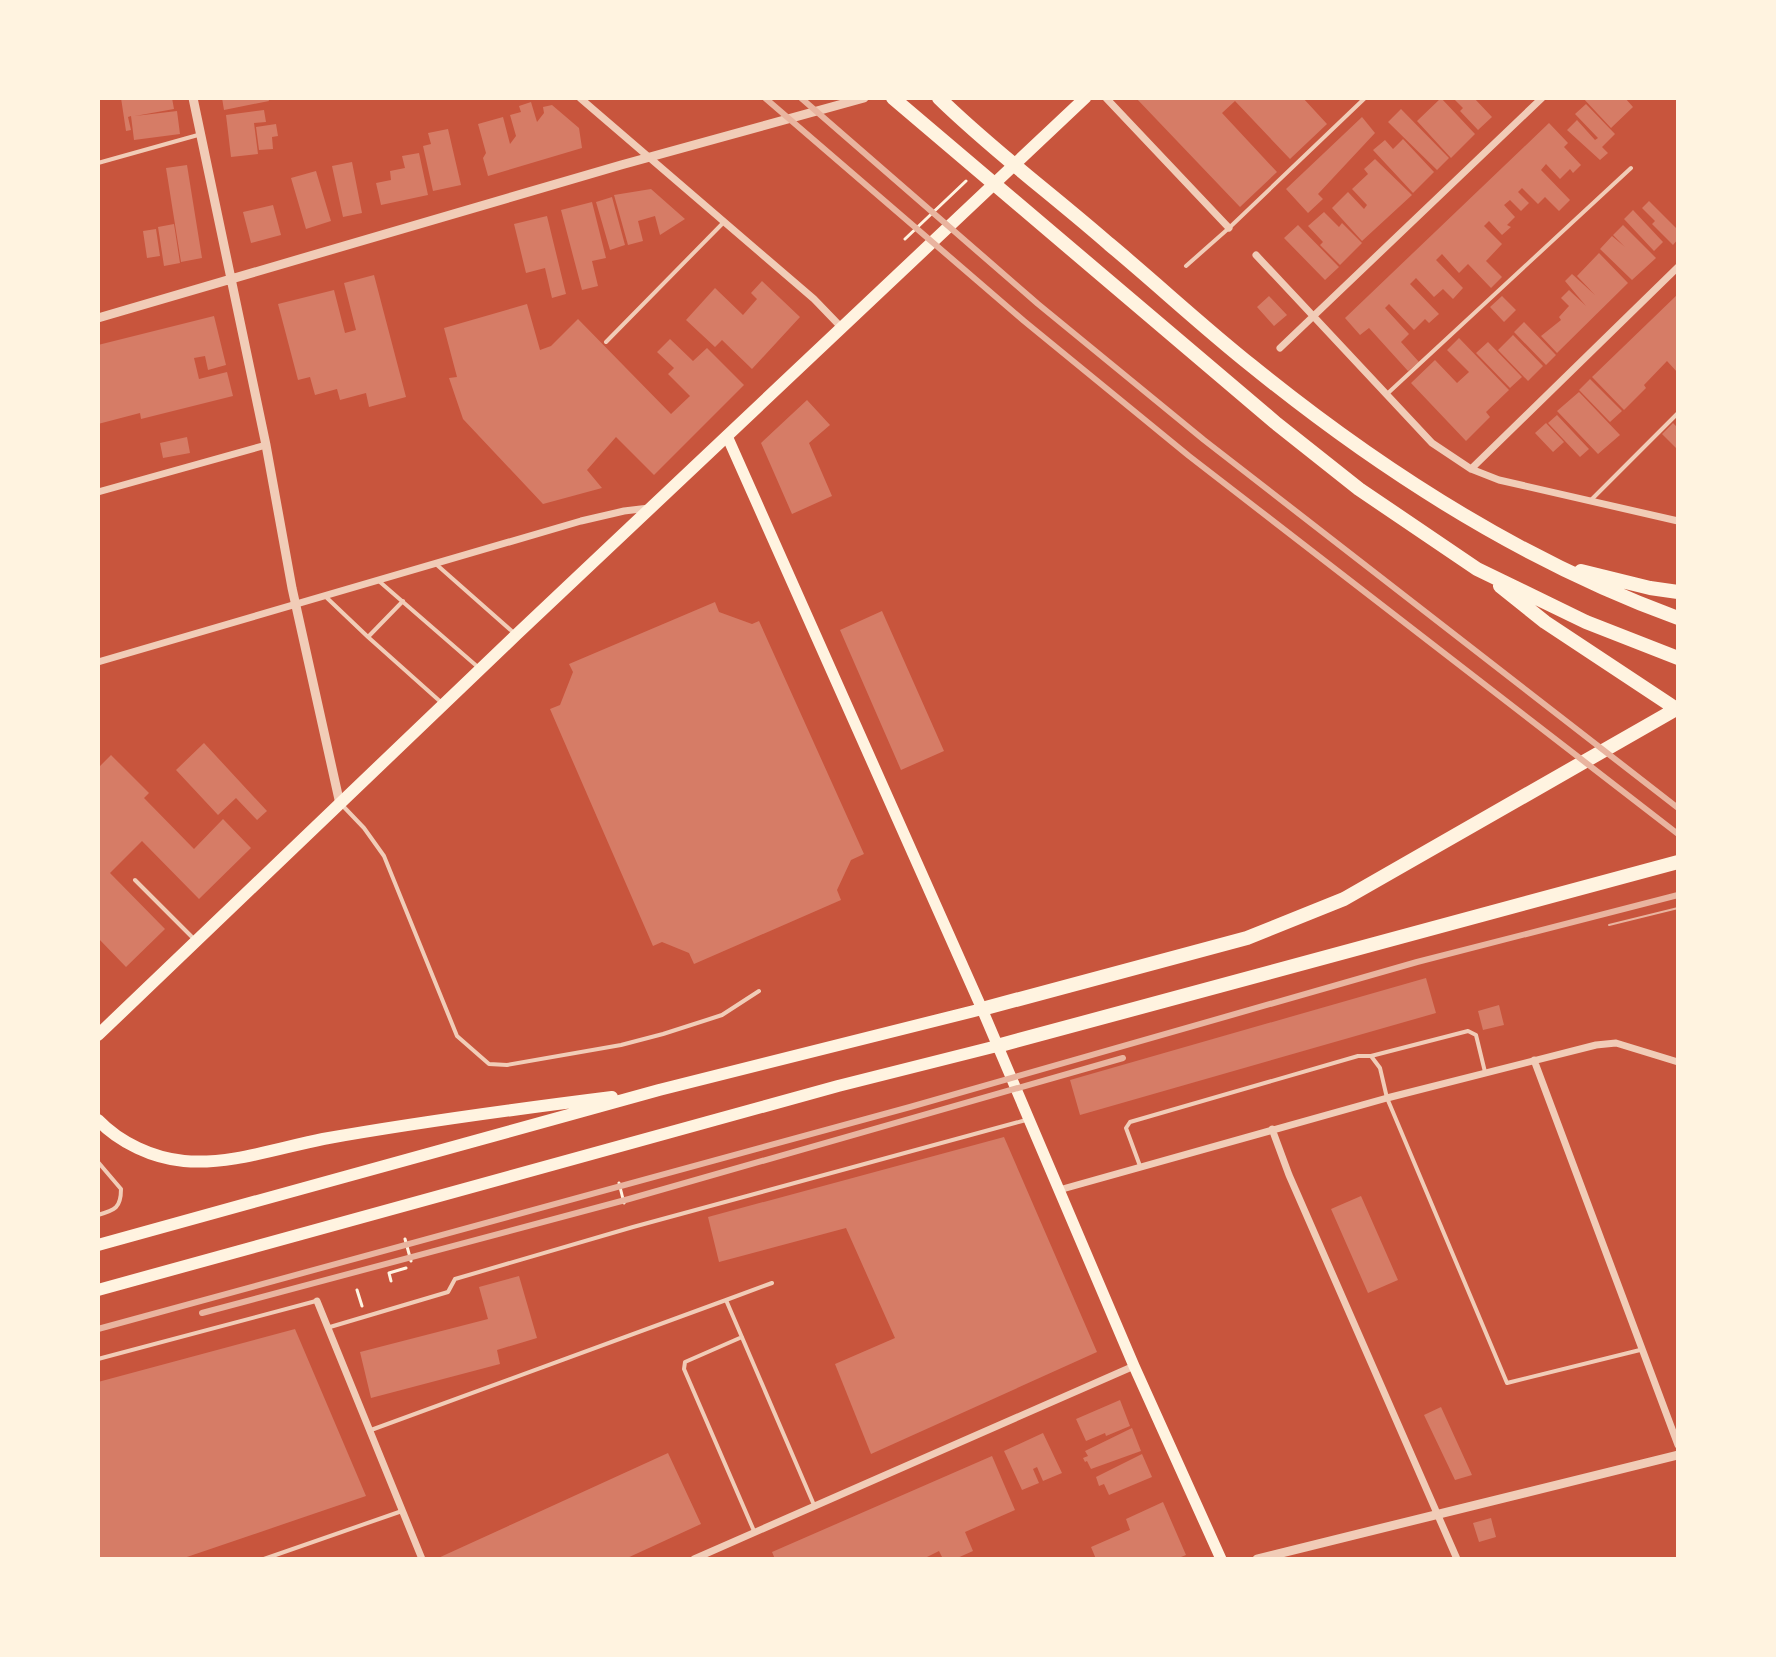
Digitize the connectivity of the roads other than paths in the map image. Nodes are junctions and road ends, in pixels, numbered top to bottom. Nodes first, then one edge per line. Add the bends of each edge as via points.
1 (193, 98) edge
2 (580, 98) edge
3 (864, 98) edge
4 (893, 98) edge
5 (939, 98) edge
6 (1085, 98) edge
7 (1106, 98) edge
8 (1365, 98) edge
9 (1542, 98) edge
10 (201, 134) junction
11 (647, 158) junction
12 (98, 163) edge
13 (1631, 168) dead end
14 (723, 223) junction
15 (1229, 228) junction
16 (1256, 255) dead end
17 (1186, 266) dead end
18 (1678, 267) edge
19 (231, 280) junction
20 (1315, 315) junction
21 (98, 318) edge
22 (841, 327) junction
23 (606, 342) dead end
24 (1280, 348) dead end
25 (1387, 394) junction
26 (1678, 413) edge
27 (727, 436) junction
28 (266, 445) junction
29 (1471, 469) junction
30 (98, 492) edge
31 (1591, 500) junction
32 (651, 508) junction
33 (1678, 521) edge
34 (435, 563) junction
35 (1551, 563) junction
36 (1477, 569) junction
37 (377, 579) junction
38 (1678, 592) edge
39 (323, 595) junction
40 (403, 601) junction
41 (295, 603) junction
42 (1678, 618) edge
43 (516, 635) junction
44 (368, 637) junction
45 (1678, 658) edge
46 (98, 662) edge
47 (481, 669) junction
48 (444, 705) junction
49 (1678, 709) edge
50 (340, 804) junction
51 (1678, 862) edge
52 (135, 880) dead end
53 (196, 940) junction
54 (759, 991) dead end
55 (982, 1009) junction
56 (98, 1035) edge
57 (997, 1046) junction
58 (1371, 1056) junction
59 (1534, 1060) junction
60 (1678, 1062) edge
61 (1485, 1073) junction
62 (659, 1090) junction
63 (1387, 1098) junction
64 (1029, 1119) junction
65 (98, 1120) edge
66 (1272, 1129) junction
67 (98, 1162) edge
68 (1140, 1166) junction
69 (1059, 1190) junction
70 (98, 1215) edge
71 (98, 1245) edge
72 (772, 1283) dead end
73 (98, 1290) edge
74 (726, 1300) junction
75 (317, 1301) joint
76 (330, 1327) junction
77 (742, 1337) junction
78 (1643, 1349) junction
79 (98, 1359) edge
80 (1134, 1366) junction
81 (369, 1430) junction
82 (1678, 1445) edge
83 (1678, 1455) edge
84 (814, 1505) junction
85 (402, 1511) junction
86 (1437, 1514) junction
87 (754, 1532) junction
88 (264, 1559) edge
89 (422, 1559) edge
90 (694, 1559) edge
91 (1221, 1559) edge
92 (1257, 1559) edge
93 (1457, 1559) edge

1 - 10 street
2 - 11 street
3 - 11 street
4 - 36 highway via 1284,430 1359,489
5 - 35 highway via 1252,367 1425,489
6 - 22 main road
7 - 15 street
8 - 15 lane
9 - 20 street
10 - 12 lane
10 - 19 street
11 - 14 street
11 - 19 street
13 - 25 lane
14 - 22 street
14 - 23 lane
15 - 17 lane
16 - 20 street
18 - 29 street
19 - 21 street
19 - 28 street
20 - 24 street
20 - 25 street
22 - 27 main road
25 - 29 street via 1432,443
26 - 31 lane
27 - 32 main road
27 - 55 main road
28 - 30 street
28 - 41 street
29 - 31 street
31 - 33 street
32 - 34 street via 581,521
32 - 43 main road
34 - 37 street
34 - 43 lane
35 - 38 highway
35 - 42 highway
36 - 45 highway via 1586,622
36 - 49 highway via 1545,622
37 - 39 street
37 - 40 lane
39 - 41 street
39 - 44 lane
40 - 44 lane
40 - 47 lane
41 - 46 street
41 - 50 street
43 - 47 main road
44 - 48 lane
47 - 48 main road
48 - 50 main road
49 - 55 highway via 1344,899 1197,953
50 - 53 main road
50 - 54 lane via 384,856 457,1036 489,1064 649,1038 722,1015
51 - 57 highway
52 - 53 lane
53 - 56 main road
55 - 57 main road
55 - 62 main road
57 - 64 main road
57 - 73 main road
58 - 61 lane via 1468,1031 1476,1035
58 - 63 lane via 1380,1068
58 - 68 lane via 1130,1122 1126,1128
59 - 60 street via 1616,1043
59 - 61 street
59 - 78 street
61 - 63 street
62 - 65 main road via 200,1162 143,1151
62 - 71 main road
63 - 66 street
63 - 78 lane via 1507,1383
64 - 69 main road
64 - 76 lane via 455,1279 448,1292
66 - 68 street
66 - 86 street
67 - 70 lane via 121,1189 121,1202 115,1210
68 - 69 street
69 - 80 main road
72 - 74 lane
74 - 77 lane
74 - 81 lane
75 - 76 street
75 - 79 lane
76 - 81 street
77 - 84 lane
77 - 87 lane via 685,1362 684,1369
78 - 82 street
80 - 84 street
80 - 91 main road
81 - 85 street
83 - 86 street
84 - 87 street
85 - 88 lane
85 - 89 street
86 - 92 street
86 - 93 street
87 - 90 street

